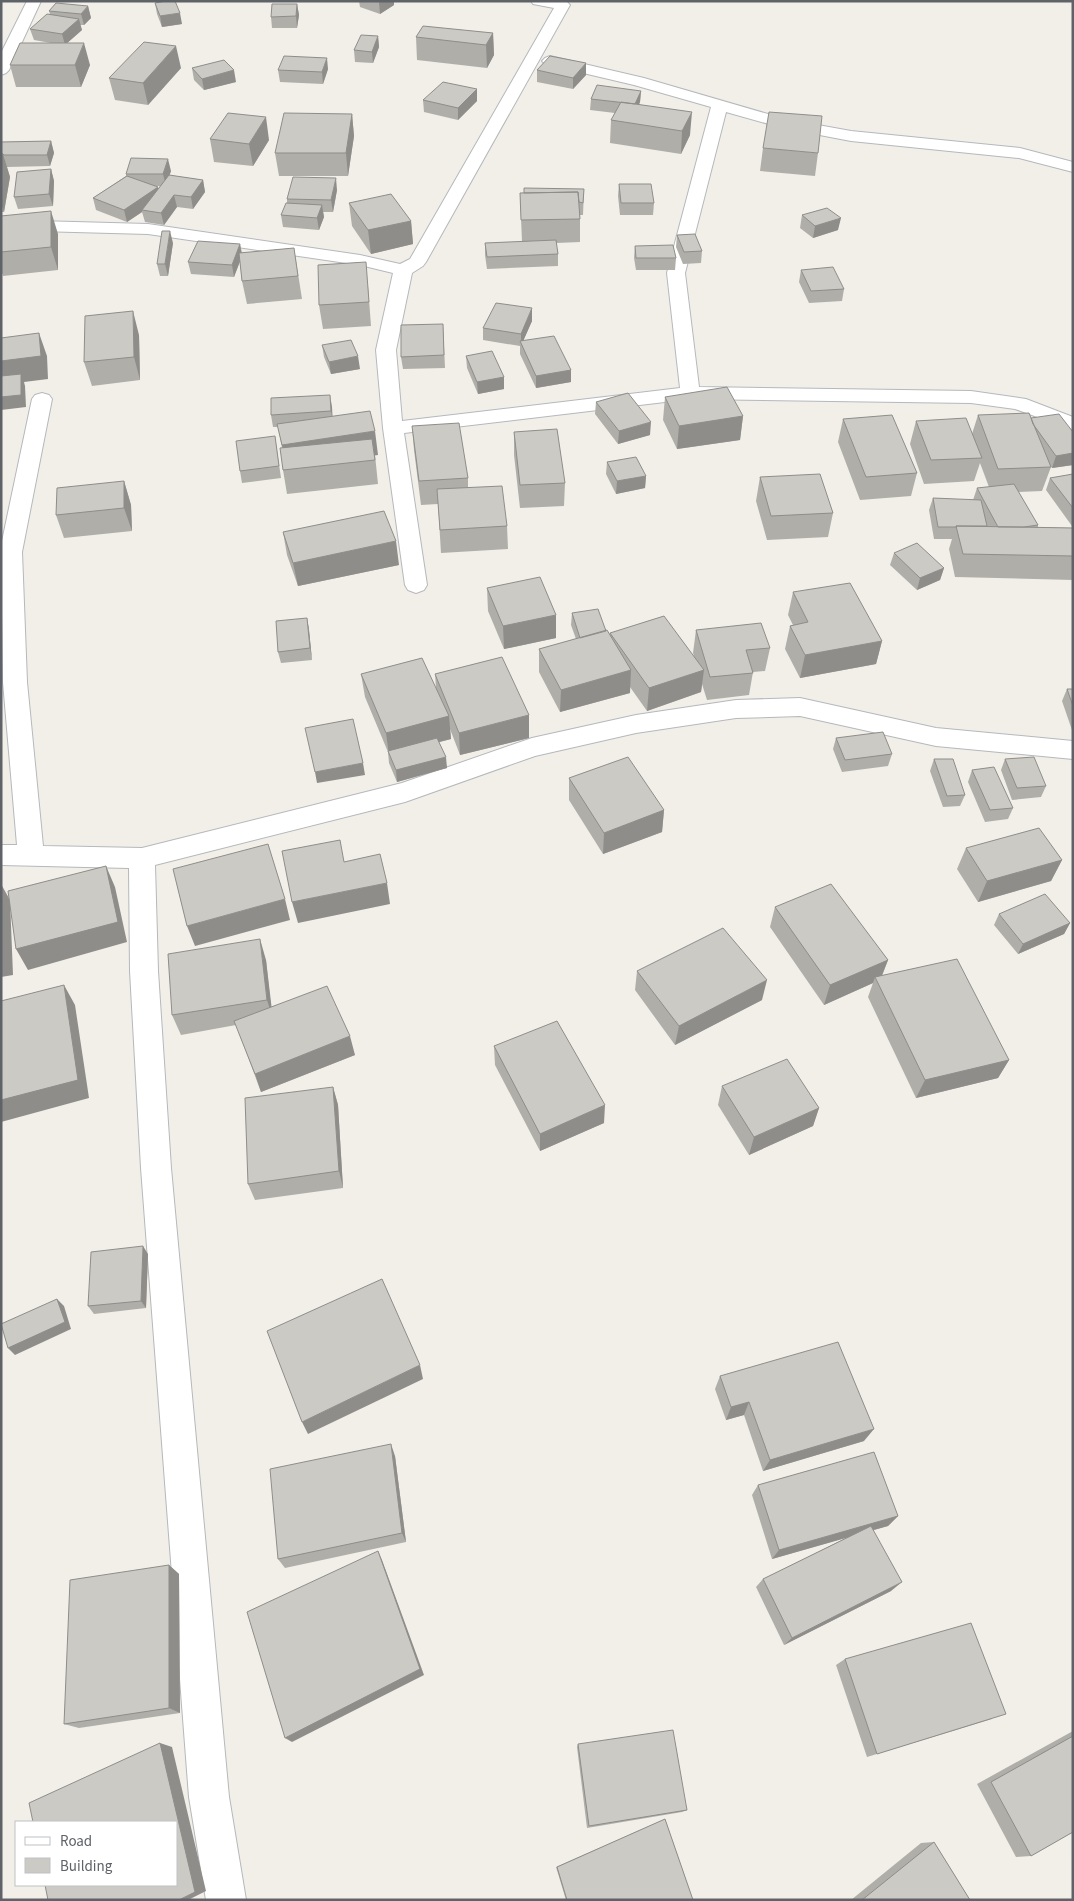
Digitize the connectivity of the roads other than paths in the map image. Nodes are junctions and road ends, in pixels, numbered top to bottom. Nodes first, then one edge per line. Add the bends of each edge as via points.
1 (34, 1) edge
2 (538, 1) edge
3 (532, 57) junction
4 (1, 70) edge
5 (720, 105) junction
6 (1073, 167) edge
7 (1, 225) edge
8 (403, 270) junction
9 (690, 393) junction
10 (42, 399) dead end
11 (1073, 424) edge
12 (394, 428) junction
13 (416, 585) dead end
14 (1073, 750) edge
15 (1, 855) edge
16 (31, 856) junction
17 (142, 858) junction
18 (226, 1900) edge

1 - 4 street
2 - 3 street via 564,5
3 - 5 street via 638,81
3 - 8 street via 417,262
5 - 6 street via 783,123 851,136 1020,153
5 - 9 street via 676,273
7 - 8 street via 148,229 360,260
8 - 12 street via 386,350
9 - 11 street via 971,397 1019,403
9 - 12 street
10 - 16 street via 11,552 15,682
12 - 13 street
14 - 17 street via 936,737 800,707 736,710 636,724 532,747 405,792
15 - 16 street
16 - 17 street
17 - 18 street via 144,971 160,1206 209,1797

